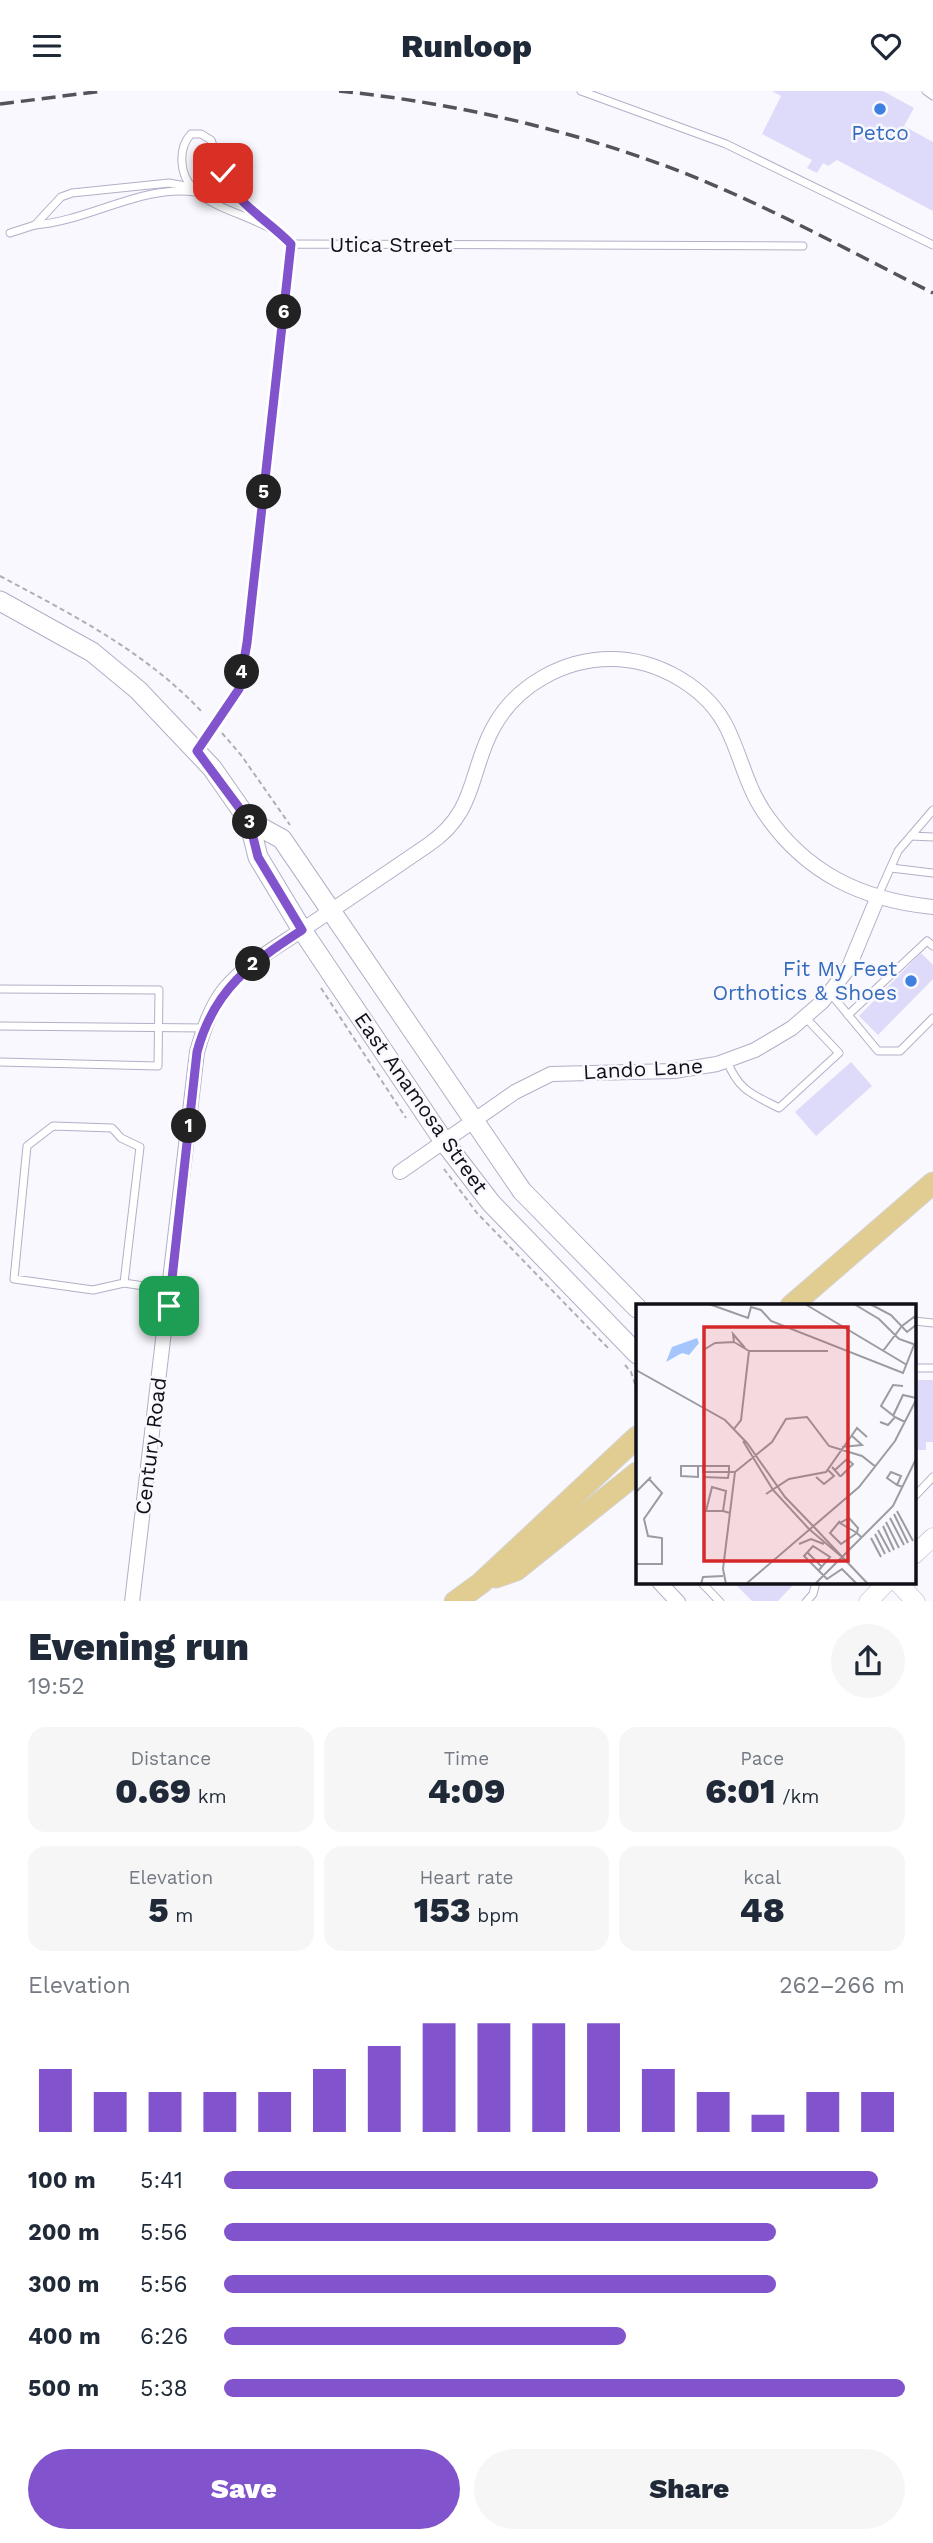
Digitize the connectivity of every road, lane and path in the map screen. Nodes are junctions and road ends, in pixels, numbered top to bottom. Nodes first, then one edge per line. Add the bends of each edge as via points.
1 (581, 91) edge
2 (926, 91) edge
3 (933, 96) edge
4 (192, 187) junction
5 (200, 193) junction
6 (263, 223) junction
7 (35, 225) junction
8 (10, 233) dead end
9 (291, 244) junction
10 (933, 245) edge
11 (803, 246) dead end
12 (0, 576) edge
13 (0, 601) edge
14 (203, 713) dead end
15 (222, 733) dead end
16 (197, 751) junction
17 (933, 810) edge
18 (249, 821) junction
19 (296, 833) dead end
20 (911, 836) junction
21 (933, 837) edge
22 (891, 868) junction
23 (933, 873) edge
24 (877, 899) junction
25 (933, 907) edge
26 (331, 910) junction
27 (302, 930) junction
28 (933, 946) edge
29 (318, 983) dead end
30 (0, 989) edge
31 (830, 993) junction
32 (848, 1015) junction
33 (805, 1017) junction
34 (933, 1018) edge
35 (0, 1026) edge
36 (160, 1028) junction
37 (204, 1028) junction
38 (727, 1061) junction
39 (0, 1062) edge
40 (406, 1118) dead end
41 (473, 1122) junction
42 (445, 1143) junction
43 (444, 1169) dead end
44 (400, 1172) dead end
45 (933, 1183) edge
46 (124, 1283) junction
47 (171, 1290) junction
48 (793, 1304) edge
49 (636, 1307) edge
50 (610, 1350) dead end
51 (631, 1359) edge
52 (636, 1388) edge
53 (636, 1438) edge
54 (636, 1474) edge
55 (933, 1477) edge
56 (916, 1495) edge
57 (933, 1537) edge
58 (916, 1553) edge
59 (481, 1583) junction
60 (661, 1584) edge
61 (703, 1584) edge
62 (816, 1584) edge
63 (885, 1584) edge
64 (899, 1584) edge
65 (132, 1601) edge
66 (455, 1601) edge
67 (678, 1601) edge
68 (720, 1601) edge
69 (806, 1601) edge
70 (868, 1601) edge
71 (916, 1601) edge

1 - 10 lane via 726,144
2 - 3 lane
4 - 5 lane
4 - 6 lane via 181,153 191,134 201,134 211,140 228,184
4 - 7 lane via 169,183 72,193 61,197
5 - 6 lane
5 - 7 lane via 154,193 94,213
6 - 9 lane
7 - 8 lane
9 - 11 lane, Utica Street
9 - 16 lane via 239,689
12 - 14 path via 106,634 183,692
13 - 16 main road, East Anamosa Street via 92,652 138,690
15 - 19 path
16 - 18 main road, East Anamosa Street
17 - 20 lane
18 - 26 main road, East Anamosa Street via 282,839
18 - 27 main road, East Anamosa Street via 258,857
20 - 21 lane
20 - 22 lane
22 - 23 lane
22 - 24 lane
24 - 25 street, Century Road
24 - 26 street, Century Road via 828,874 786,839 757,799 721,718 701,695 653,666 599,659 562,668 518,695 493,728 474,784 443,835
24 - 31 street, Lando Lane via 848,969
26 - 27 street, Century Road
26 - 41 main road, East Anamosa Street
27 - 37 street, Century Road via 256,960 224,991
27 - 42 main road, East Anamosa Street
28 - 32 lane via 927,941
29 - 40 path
30 - 36 lane via 159,990
31 - 32 lane
31 - 33 street, Lando Lane
32 - 34 lane via 878,1051 889,1053 900,1051
33 - 38 street, Lando Lane via 755,1050
33 - 38 lane via 839,1053 779,1108 743,1089
35 - 36 lane
36 - 37 lane
36 - 39 lane via 159,1066
37 - 47 street, Century Road via 197,1052
38 - 41 street, Lando Lane via 674,1071 551,1074 515,1092
41 - 42 street, Lando Lane
41 - 49 main road, East Anamosa Street via 523,1191
42 - 44 street, Lando Lane
42 - 51 main road, East Anamosa Street via 491,1203
43 - 50 path via 477,1213
45 - 48 main road
46 - 46 lane via 141,1147 112,1128 53,1126 27,1146 14,1279 93,1290
46 - 47 lane
47 - 65 street, Century Road
51 - 52 path
53 - 59 main road
54 - 59 main road via 516,1570
55 - 56 lane
57 - 58 street
59 - 66 main road
60 - 67 street
61 - 68 lane
62 - 69 lane
63 - 70 street
64 - 71 street

